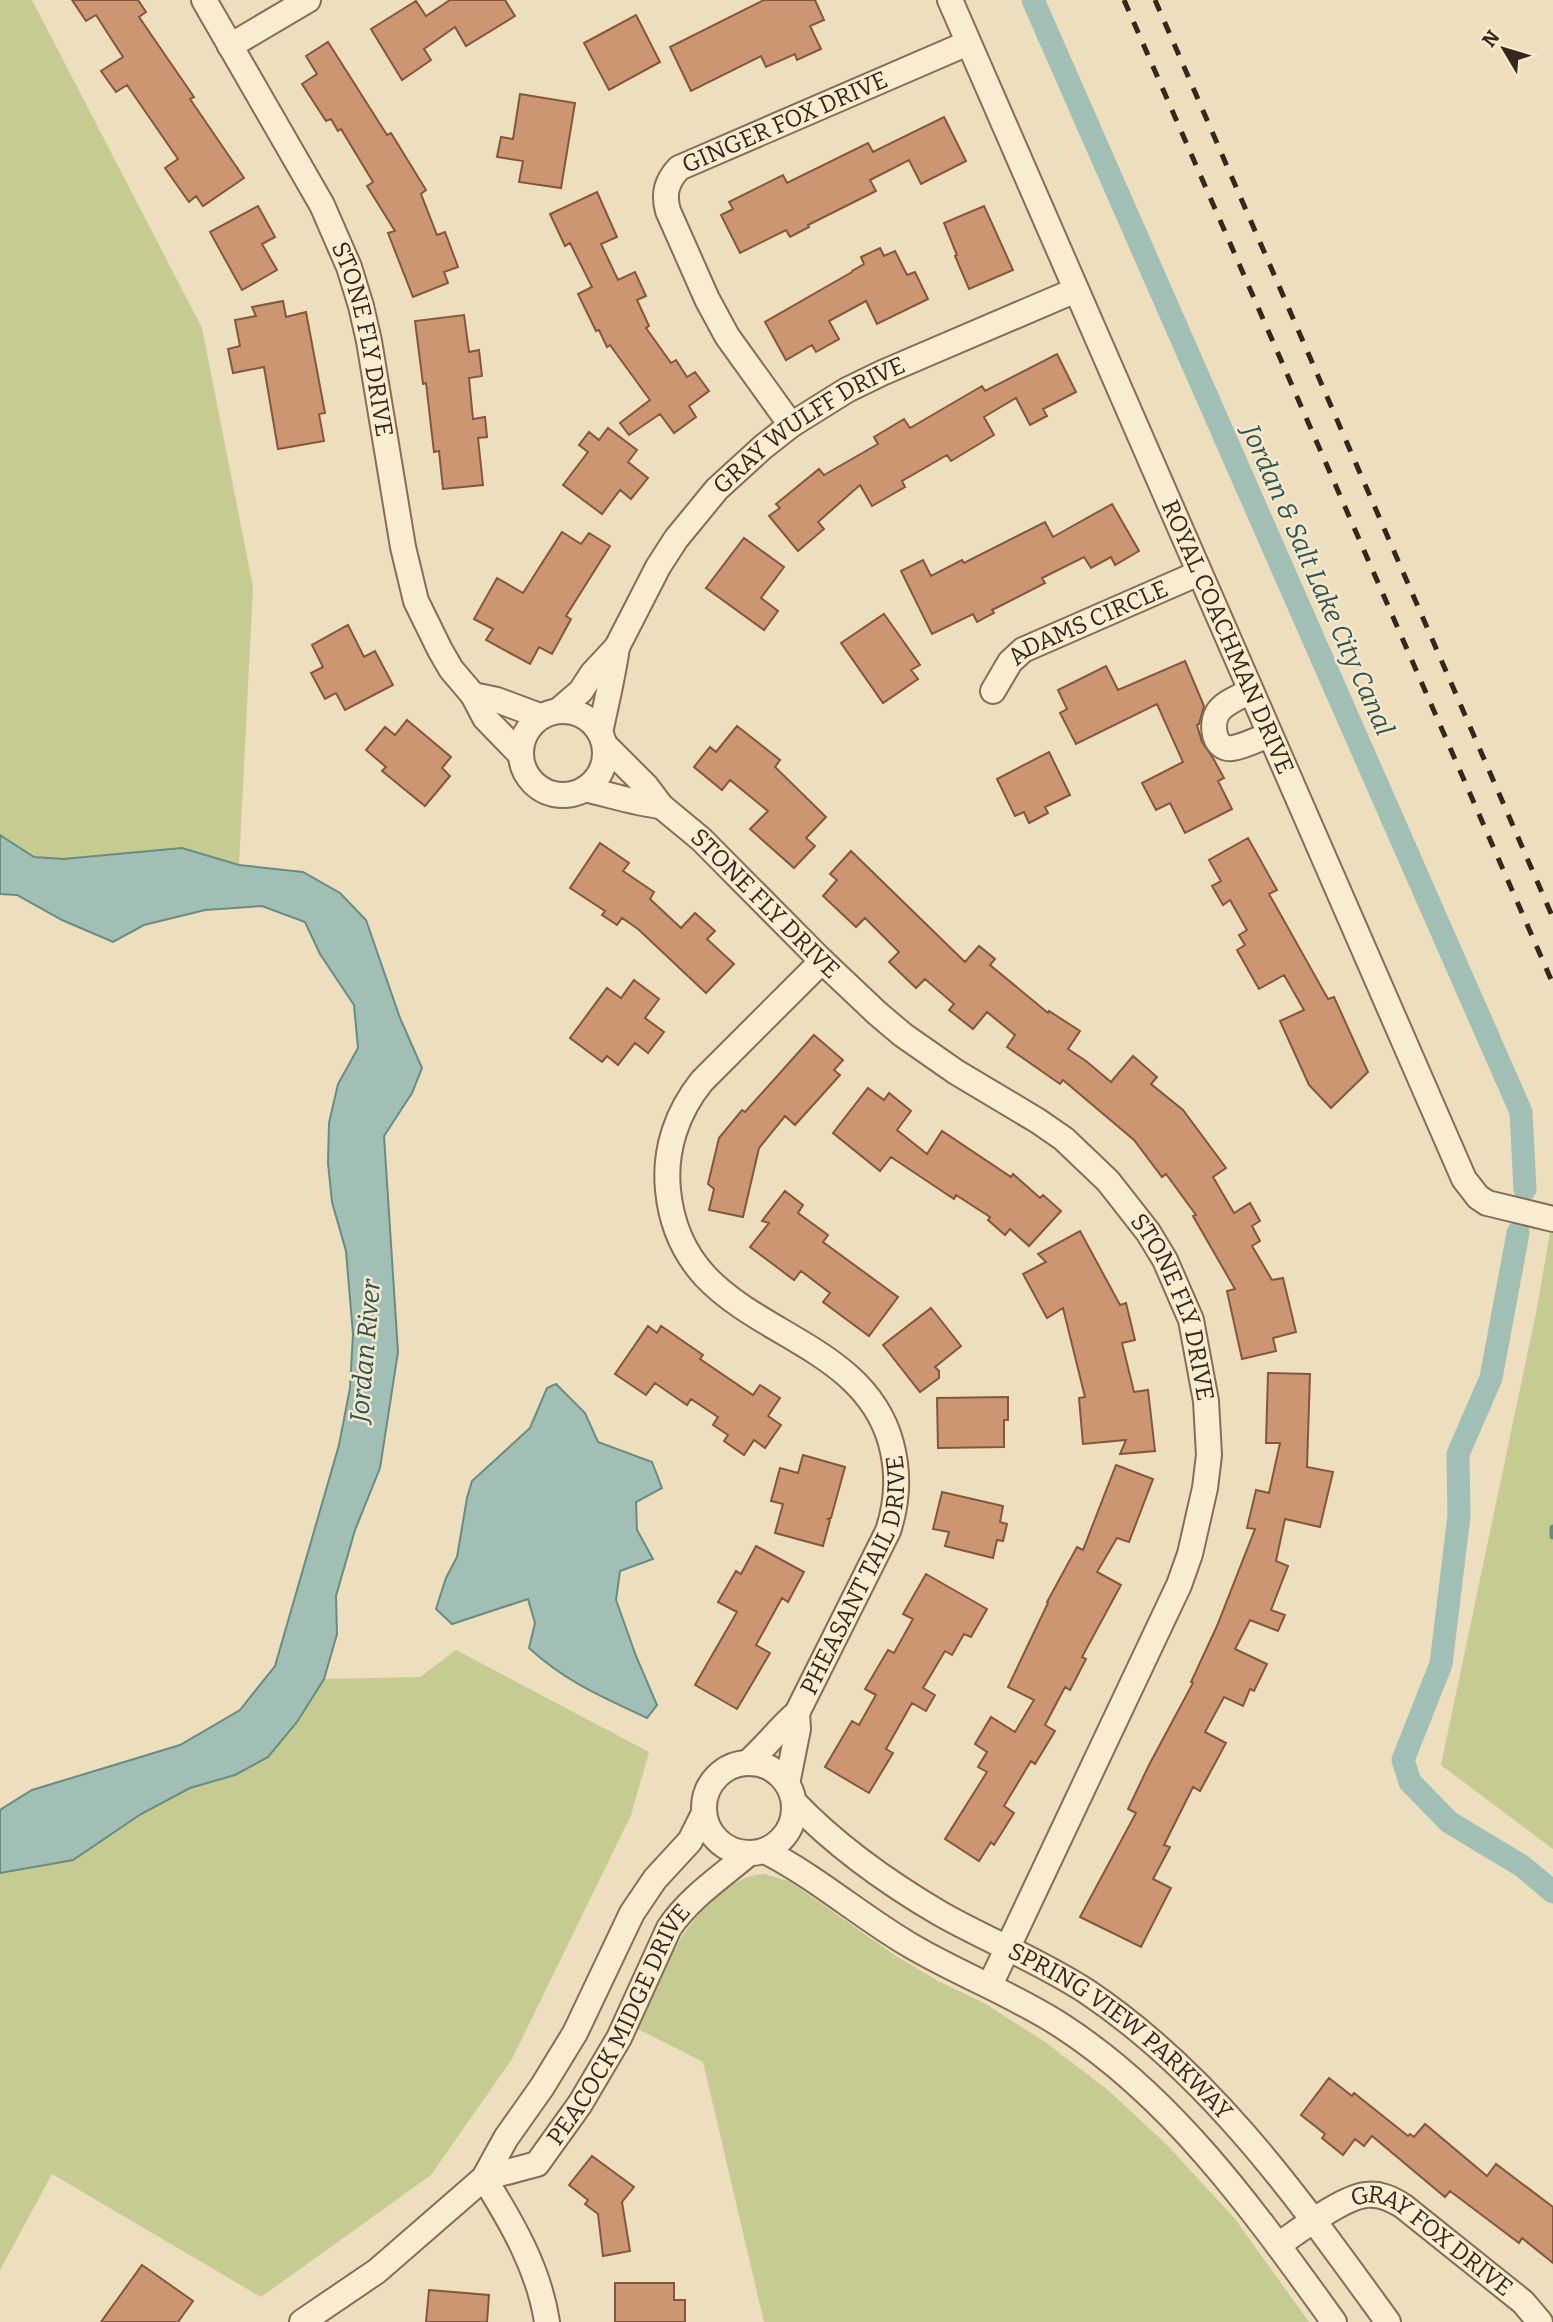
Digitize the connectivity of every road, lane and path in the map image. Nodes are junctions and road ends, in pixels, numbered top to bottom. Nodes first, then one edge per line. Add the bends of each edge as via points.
1 (204, 0) edge
2 (309, 0) edge
3 (950, 0) edge
4 (968, 43) junction
5 (230, 46) junction
6 (1076, 290) junction
7 (791, 425) junction
8 (1199, 573) junction
9 (617, 647) junction
10 (993, 691) dead end
11 (1250, 691) junction
12 (473, 695) junction
13 (550, 713) junction
14 (1269, 735) junction
15 (603, 739) junction
16 (520, 754) junction
17 (585, 789) junction
18 (661, 806) junction
19 (822, 961) junction
20 (1553, 1219) edge
21 (797, 1713) junction
22 (747, 1763) junction
23 (790, 1793) junction
24 (704, 1813) junction
25 (757, 1852) junction
26 (655, 1879) junction
27 (687, 1905) junction
28 (1008, 1948) junction
29 (990, 1985) junction
30 (484, 2178) junction
31 (1314, 2221) junction
32 (1278, 2245) junction
33 (302, 2322) edge
34 (547, 2322) edge
35 (1334, 2322) edge
36 (1388, 2322) edge
37 (1540, 2322) edge

1 - 5 street, STONE FLY DRIVE
2 - 5 street
3 - 4 street, ROYAL COACHMAN DRIVE
4 - 6 street, ROYAL COACHMAN DRIVE
4 - 7 street, GINGER FOX DRIVE via 679,168 669,180 665,195 668,211 707,299 739,354
5 - 12 street, STONE FLY DRIVE via 322,205 349,267 369,341 408,574 433,639
6 - 7 street, GRAY WULFF DRIVE via 882,373
6 - 8 street, ROYAL COACHMAN DRIVE
7 - 9 street, GRAY WULFF DRIVE via 740,466 691,520 658,567
8 - 10 street, ADAMS CIRCLE via 1023,650
8 - 11 street, ROYAL COACHMAN DRIVE
9 - 13 street, GRAY WULFF DRIVE via 581,691
9 - 15 street, GRAY WULFF DRIVE
11 - 14 street, ROYAL COACHMAN DRIVE
11 - 14 street via 1218,711 1216,740 1232,749
12 - 13 street
12 - 16 street, STONE FLY DRIVE via 485,718
13 - 15 street via 579,713 595,724
13 - 16 street via 525,733
14 - 20 street, ROYAL COACHMAN DRIVE via 1464,1179 1487,1203
15 - 17 street via 602,770
15 - 18 street, STONE FLY DRIVE
16 - 17 street via 528,778 548,793 561,796
17 - 18 street, STONE FLY DRIVE
18 - 19 street, STONE FLY DRIVE via 701,839
19 - 21 street, PHEASANT TAIL DRIVE via 689,1098 672,1137 667,1180 680,1240 705,1276 849,1375 882,1418 895,1458 896,1497 888,1531
19 - 28 street, STONE FLY DRIVE via 903,1035 1064,1139 1108,1181 1164,1260 1191,1320 1203,1375 1209,1455 1199,1521 1179,1585
21 - 22 street, PHEASANT TAIL DRIVE
21 - 23 street, PHEASANT TAIL DRIVE
22 - 23 street via 770,1768
22 - 24 street via 735,1765 715,1779 704,1800
23 - 25 street via 793,1817 788,1831 778,1843
23 - 28 street, SPRING VIEW PARKWAY via 826,1835 939,1913
24 - 25 street via 707,1826 723,1846
24 - 26 street, PEACOCK MIDGE DRIVE via 690,1841
25 - 27 street, PEACOCK MIDGE DRIVE
25 - 29 street, SPRING VIEW PARKWAY via 813,1878 906,1943
26 - 27 street
26 - 30 street, PEACOCK MIDGE DRIVE via 623,1929 564,2053
27 - 30 street, PEACOCK MIDGE DRIVE via 669,1928 600,2072 552,2144 537,2164
28 - 29 street, STONE FLY DRIVE
28 - 31 street, SPRING VIEW PARKWAY via 1084,1990 1169,2057 1247,2135
29 - 32 street, SPRING VIEW PARKWAY via 1064,2027 1122,2072 1194,2140
30 - 33 street, PEACOCK MIDGE DRIVE via 377,2271
30 - 34 street via 524,2246
31 - 32 street, GRAY FOX DRIVE
31 - 36 street, SPRING VIEW PARKWAY
31 - 37 street, GRAY FOX DRIVE via 1366,2195 1395,2201 1523,2302
32 - 35 street, SPRING VIEW PARKWAY

